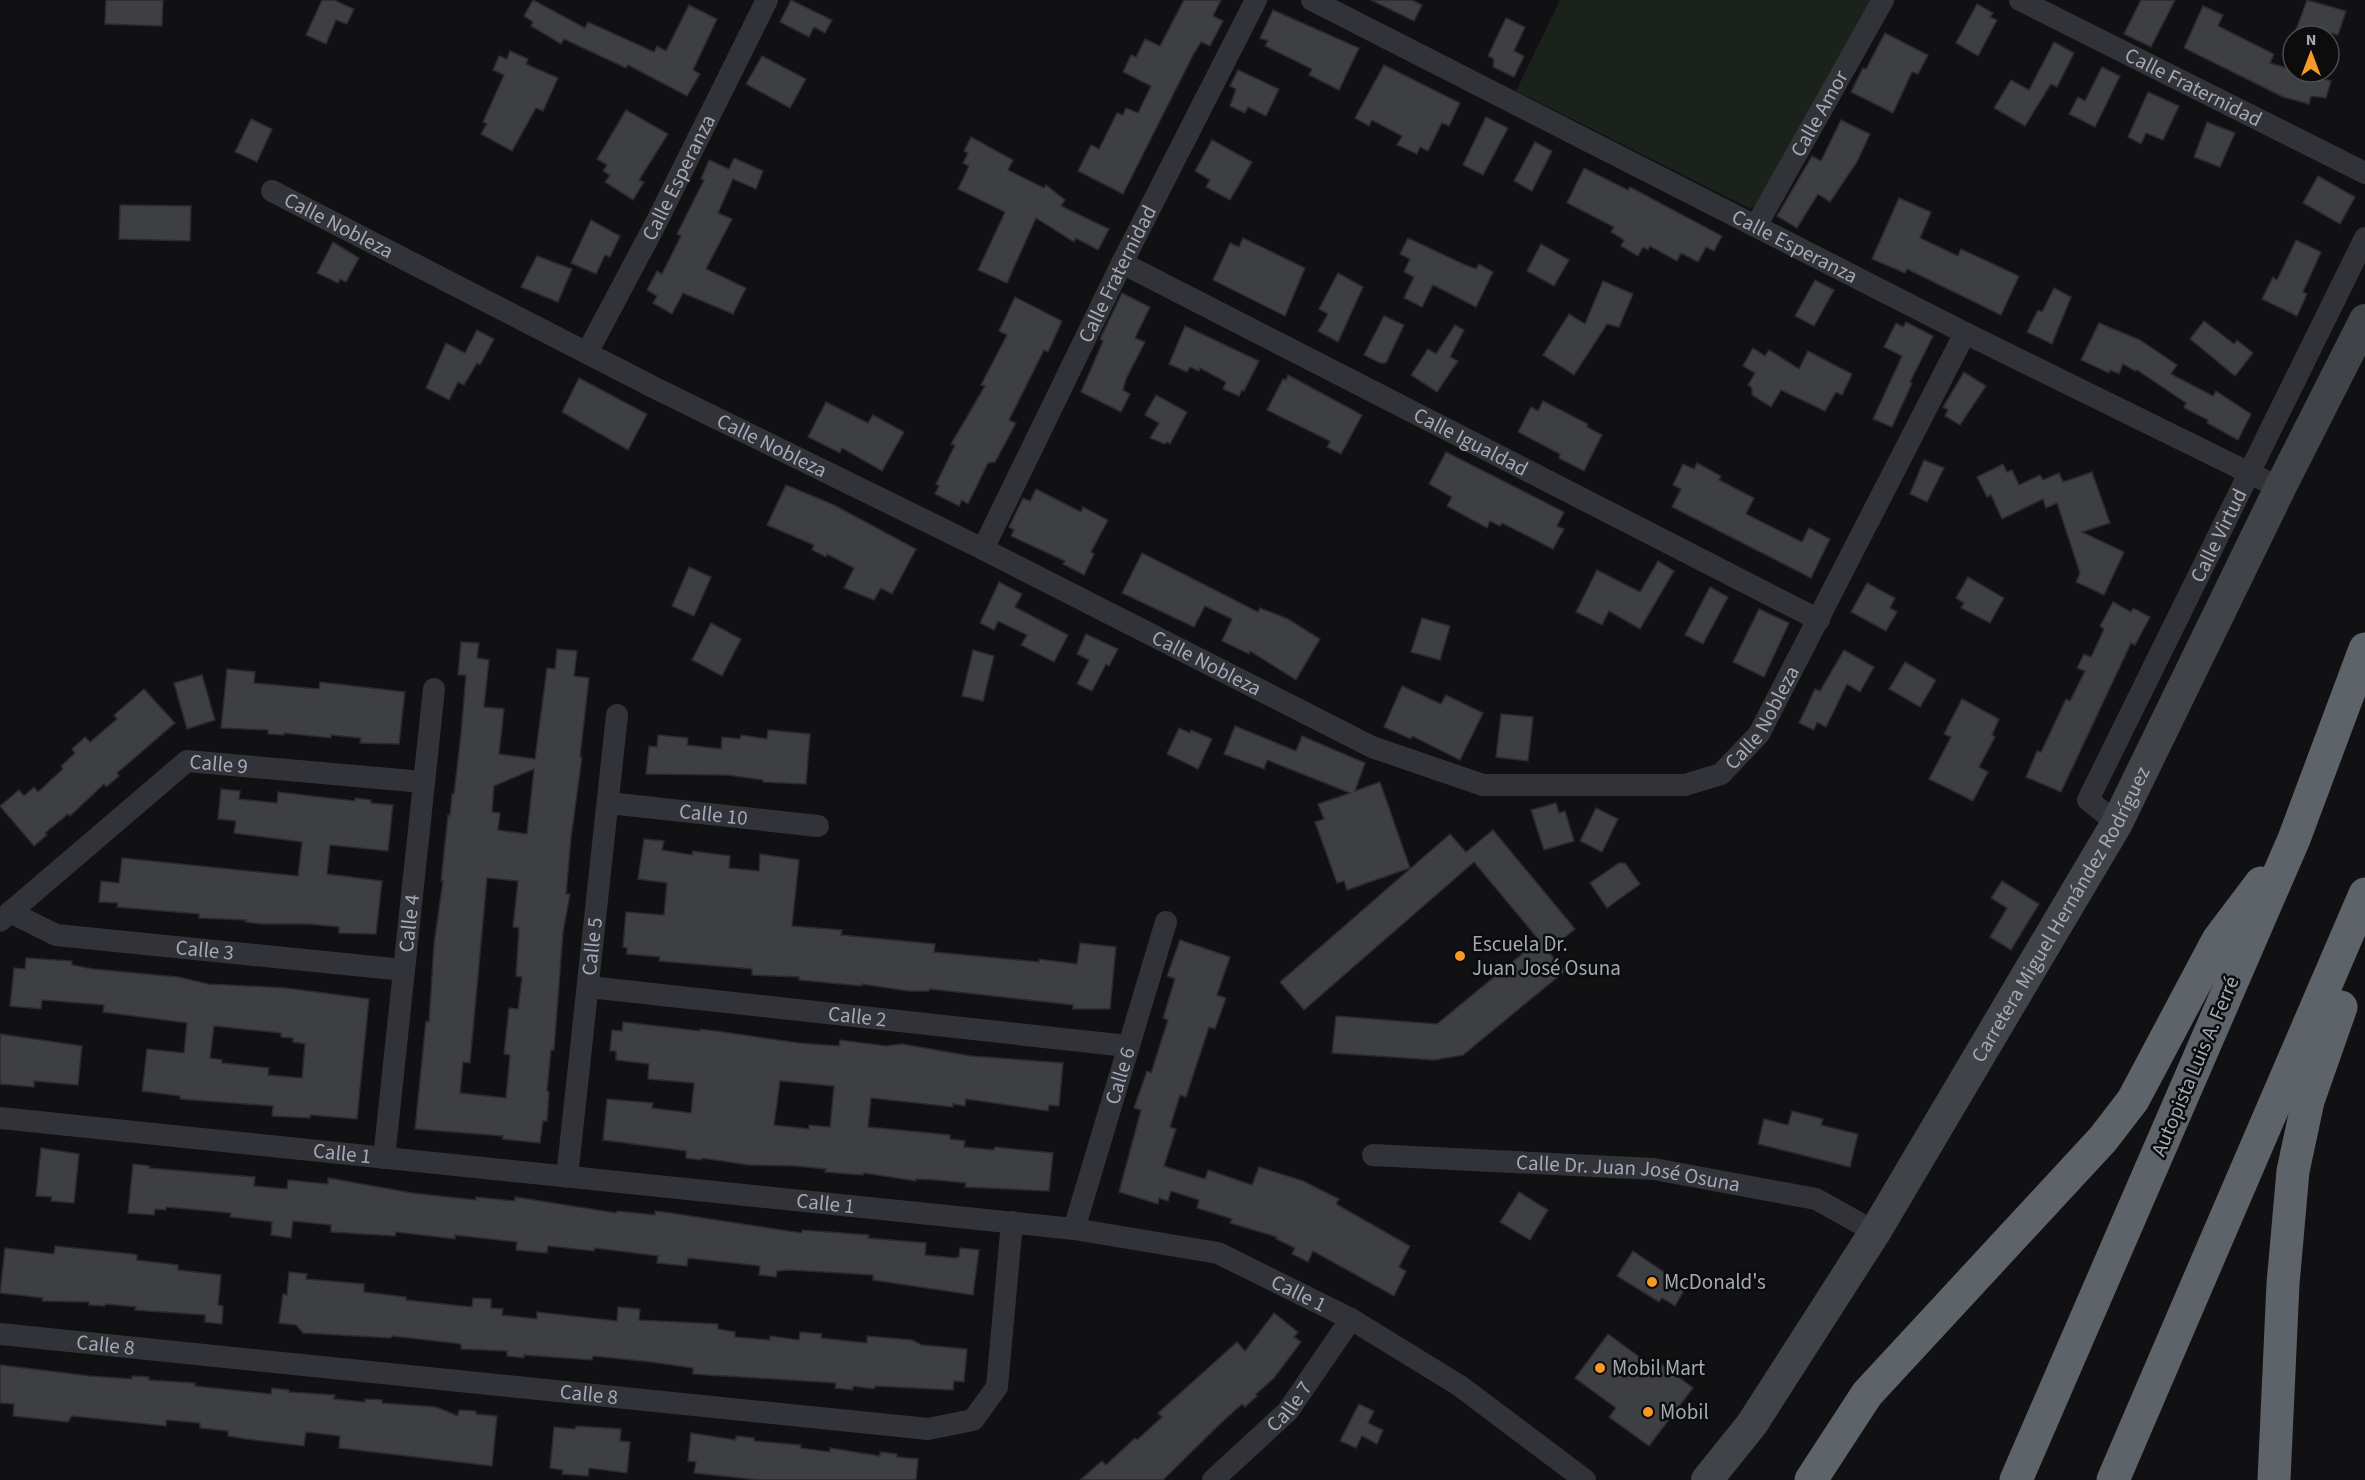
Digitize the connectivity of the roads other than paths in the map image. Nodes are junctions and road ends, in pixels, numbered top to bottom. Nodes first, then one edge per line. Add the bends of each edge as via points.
1 (767, 0) edge
2 (1256, 0) edge
3 (1312, 0) edge
4 (1883, 0) edge
5 (2020, 0) edge
6 (2365, 173) edge
7 (272, 192) dead end
8 (1755, 226) junction
9 (2365, 238) edge
10 (1122, 263) junction
11 (2365, 320) edge
12 (1965, 333) junction
13 (587, 354) junction
14 (2249, 474) junction
15 (2280, 488) junction
16 (983, 549) junction
17 (1819, 620) junction
18 (2365, 649) edge
19 (434, 689) dead end
20 (617, 715) dead end
21 (423, 782) junction
22 (609, 803) junction
23 (2117, 824) junction
24 (818, 826) dead end
25 (2294, 839) junction
26 (2365, 894) edge
27 (5, 917) edge
28 (1166, 922) dead end
29 (2365, 947) edge
30 (404, 970) junction
31 (589, 987) junction
32 (1127, 1046) junction
33 (0, 1118) edge
34 (1373, 1155) dead end
35 (384, 1158) junction
36 (567, 1177) junction
37 (1012, 1222) junction
38 (1074, 1228) junction
39 (1875, 1232) junction
40 (1351, 1319) junction
41 (0, 1334) edge
42 (1213, 1480) edge
43 (1585, 1480) edge
44 (1707, 1480) edge
45 (1811, 1480) edge
46 (2016, 1480) edge
47 (2113, 1480) edge
48 (2274, 1480) edge

1 - 13 street, Calle Esperanza
2 - 10 street, Calle Fraternidad
3 - 8 street, Calle Esperanza
4 - 8 street, Calle Amor
5 - 6 street, Calle Fraternidad
7 - 13 street, Calle Nobleza
8 - 12 street, Calle Esperanza
9 - 14 street, Calle Virtud
10 - 16 street, Calle Fraternidad
10 - 17 street, Calle Igualdad
11 - 15 street, Carretera Miguel Hernández Rodríguez
12 - 14 street, Calle Esperanza
12 - 17 street, Calle Nobleza
13 - 16 street, Calle Nobleza
14 - 15 street, Calle Esperanza
14 - 23 street, Calle Virtud via 2088,800
15 - 23 street, Carretera Miguel Hernández Rodríguez
16 - 17 street, Calle Nobleza via 1372,747 1483,785 1685,785 1721,774 1759,734
18 - 25 highway, Autopista Luis A. Ferré
19 - 21 street, Calle 4
20 - 22 street, Calle 5
21 - 27 street, Calle 9 via 187,761
21 - 30 street, Calle 4
22 - 24 street, Calle 10
22 - 31 street, Calle 5
23 - 39 street, Carretera Miguel Hernández Rodríguez
25 - 45 highway via 2218,940 2133,1100 2103,1139 1867,1394
25 - 46 highway, Autopista Luis A. Ferré
26 - 47 highway
27 - 30 street, Calle 3 via 56,935
28 - 32 street, Calle 6
29 - 48 highway via 2321,1056 2294,1171 2283,1284
30 - 35 street, Calle 4
31 - 32 street, Calle 2
31 - 36 street, Calle 5
32 - 38 street, Calle 6
33 - 35 street, Calle 1
34 - 39 street, Calle Dr. Juan José Osuna via 1653,1169 1816,1199
35 - 36 street, Calle 1
36 - 37 street, Calle 1
37 - 38 street, Calle 1
37 - 41 street, Calle 8 via 997,1387 973,1420 928,1429
38 - 40 street, Calle 1 via 1218,1253
39 - 44 street, Carretera Miguel Hernández Rodríguez via 1752,1424
40 - 42 street, Calle 7 via 1288,1412
40 - 43 street, Calle 1 via 1460,1386

